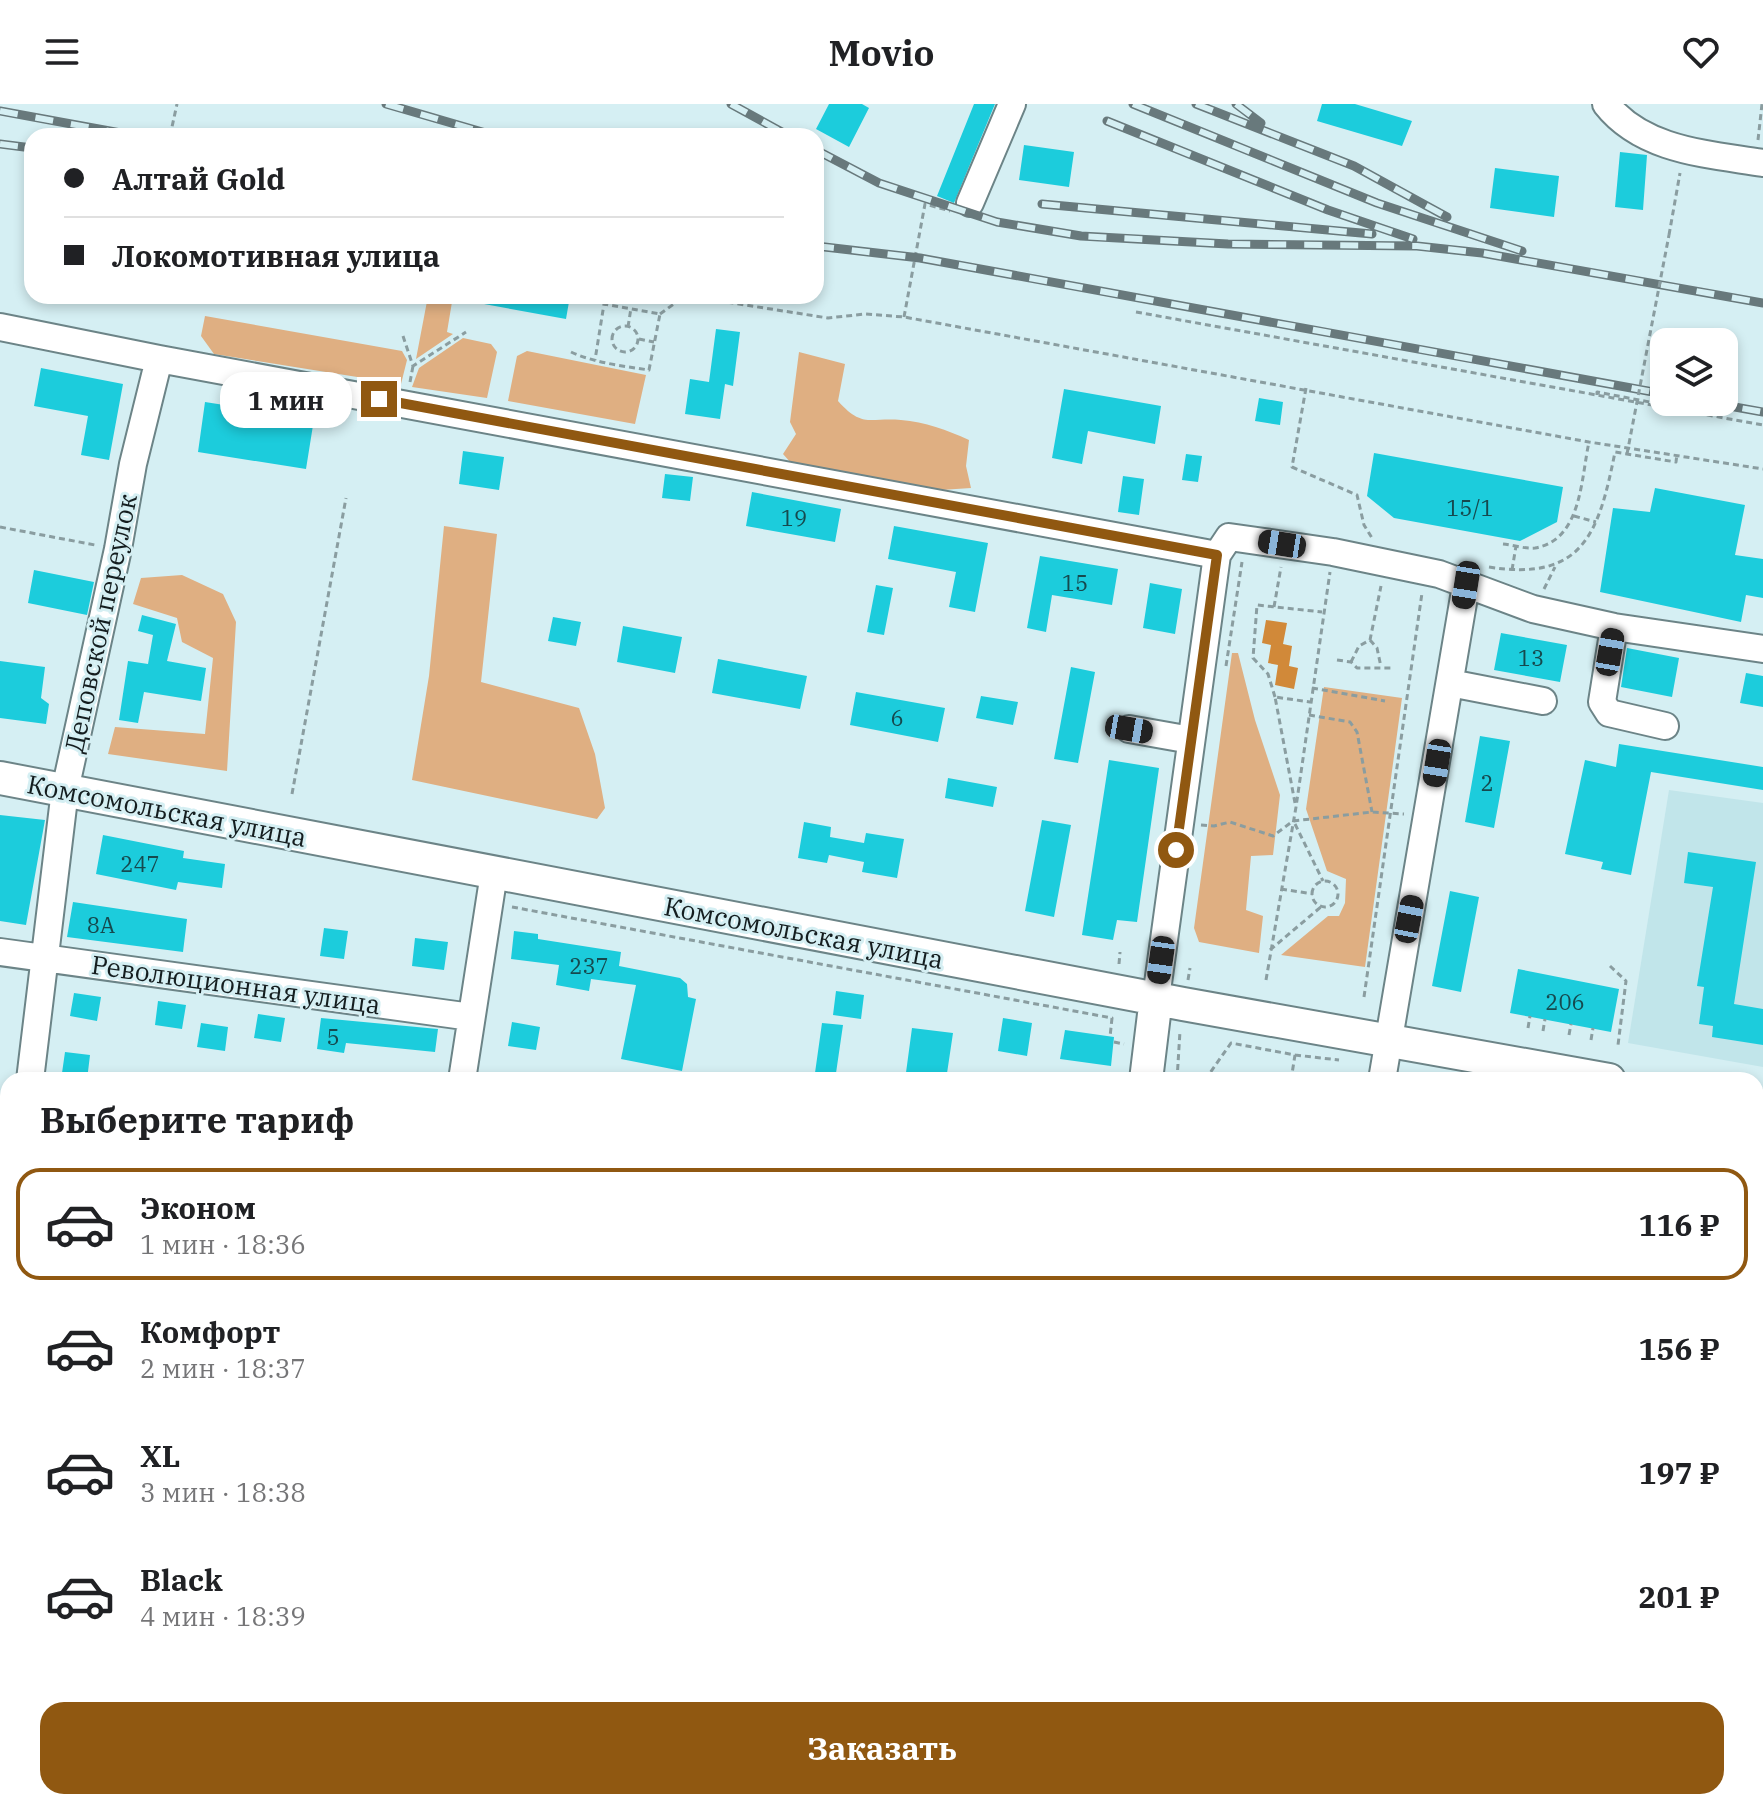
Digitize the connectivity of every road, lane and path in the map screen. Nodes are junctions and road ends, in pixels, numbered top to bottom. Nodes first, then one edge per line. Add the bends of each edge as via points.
1 (177, 104) edge
2 (1012, 104) edge
3 (1606, 104) edge
4 (1762, 104) edge
5 (172, 128) edge
6 (1757, 162) edge
7 (1681, 171) dead end
8 (970, 203) joint
9 (675, 304) edge
10 (738, 304) edge
11 (631, 308) junction
12 (1136, 312) dead end
13 (660, 314) junction
14 (904, 317) junction
15 (0, 327) edge
16 (628, 327) junction
17 (466, 332) dead end
18 (600, 332) junction
19 (613, 334) junction
20 (403, 336) dead end
21 (639, 339) junction
22 (654, 342) junction
23 (571, 352) dead end
24 (624, 352) junction
25 (159, 359) junction
26 (595, 360) junction
27 (622, 365) junction
28 (1306, 388) junction
29 (1599, 394) junction
30 (1637, 400) junction
31 (1650, 403) edge
32 (1650, 404) edge
33 (1716, 416) edge
34 (1763, 425) edge
35 (1589, 442) junction
36 (1627, 454) junction
37 (1677, 454) junction
38 (1763, 469) edge
39 (346, 498) dead end
40 (1574, 516) junction
41 (1596, 522) junction
42 (0, 527) edge
43 (1503, 544) dead end
44 (1376, 545) dead end
45 (1516, 546) junction
46 (1244, 548) dead end
47 (118, 549) junction
48 (1217, 555) junction
49 (1331, 564) dead end
50 (1555, 567) junction
51 (1426, 571) junction
52 (1511, 571) junction
53 (1383, 574) dead end
54 (1279, 575) dead end
55 (1475, 576) junction
56 (1544, 589) dead end
57 (1274, 607) junction
58 (1322, 612) junction
59 (1614, 627) junction
60 (1370, 640) junction
61 (1763, 649) edge
62 (1337, 660) dead end
63 (1351, 662) junction
64 (1381, 667) junction
65 (1394, 668) dead end
66 (1226, 671) dead end
67 (1450, 683) junction
68 (1312, 688) junction
69 (1275, 697) junction
70 (1385, 701) dead end
71 (1543, 701) dead end
72 (1310, 702) junction
73 (1309, 715) junction
74 (1665, 726) dead end
75 (1129, 729) dead end
76 (1191, 740) junction
77 (0, 778) edge
78 (65, 790) junction
79 (292, 794) dead end
80 (1296, 807) junction
81 (1372, 812) junction
82 (1391, 813) junction
83 (1428, 816) junction
84 (1293, 821) junction
85 (1180, 822) junction
86 (1323, 881) junction
87 (492, 888) junction
88 (1280, 889) junction
89 (1313, 894) junction
90 (1322, 906) junction
91 (1270, 950) junction
92 (0, 952) edge
93 (45, 957) junction
94 (1610, 966) dead end
95 (1266, 980) dead end
96 (1364, 997) dead end
97 (1156, 998) junction
98 (1530, 1016) dead end
99 (471, 1017) junction
100 (1545, 1019) dead end
101 (1571, 1024) dead end
102 (1528, 1028) dead end
103 (1593, 1028) dead end
104 (1543, 1031) dead end
105 (1569, 1035) dead end
106 (1110, 1037) dead end
107 (1591, 1040) dead end
108 (1114, 1042) dead end
109 (1387, 1042) junction
110 (1132, 1045) dead end
111 (1618, 1045) dead end
112 (31, 1072) edge
113 (463, 1072) edge
114 (1147, 1072) edge
115 (1211, 1072) edge
116 (1292, 1072) edge
117 (1383, 1072) edge
118 (1562, 1072) edge

1 - 5 path
2 - 8 street
3 - 6 street via 1629,127 1665,144
4 - 6 path
7 - 30 path, bridge
8 - 14 path via 967,215 925,204
9 - 13 path
10 - 14 path via 828,318
11 - 13 path
11 - 16 path
11 - 18 path via 604,304
12 - 29 path
13 - 22 path
14 - 28 path
15 - 25 street
16 - 19 path
16 - 21 path
17 - 20 path via 413,366
18 - 19 path
18 - 26 path
19 - 24 path via 612,342
21 - 22 path
21 - 24 path
22 - 27 path via 649,370
23 - 26 path
24 - 27 path
25 - 47 street, Деповской переулок
25 - 48 street
26 - 27 path
28 - 35 path
28 - 44 path via 1292,467 1357,495 1364,525
29 - 30 path
29 - 32 path
30 - 31 path
30 - 36 path, bridge
33 - 34 path
35 - 37 path
35 - 40 path
36 - 37 path via 1676,462
36 - 41 path via 1615,452
37 - 38 path
39 - 79 path
40 - 41 path
40 - 45 path via 1545,544
41 - 50 path via 1575,553
42 - 47 path
43 - 45 path
45 - 52 path
46 - 66 path
47 - 78 street, Деповской переулок
48 - 51 street via 1229,537
48 - 76 street
49 - 58 path
50 - 52 path
50 - 56 path
51 - 55 street
51 - 82 path
52 - 55 path
53 - 60 path
54 - 57 path
55 - 59 street via 1533,609
55 - 67 street
57 - 58 path
57 - 69 path via 1257,605 1252,645 1253,658 1268,674
58 - 68 path
59 - 61 street
59 - 74 street via 1602,702 1609,713
60 - 63 path via 1359,646
60 - 64 path
62 - 63 path
63 - 64 path via 1357,668
64 - 65 path
67 - 71 street
67 - 83 street
68 - 70 path
68 - 72 path
69 - 72 path
69 - 80 path
72 - 73 path
73 - 80 path
73 - 81 path via 1350,722 1357,732
75 - 76 street
76 - 85 street
77 - 78 main road, Комсомольская улица
78 - 87 main road, Комсомольская улица
78 - 93 street, Деповской переулок
80 - 84 path
81 - 82 path
81 - 84 path
82 - 83 path
82 - 96 path
83 - 109 street
84 - 85 path via 1273,836 1230,822
84 - 86 path
84 - 88 path
85 - 97 street
86 - 89 path
86 - 90 path via 1338,892 1334,903
87 - 97 main road, Комсомольская улица
87 - 99 street
87 - 106 path via 1112,1018
88 - 89 path
88 - 91 path
89 - 90 path
90 - 91 path
91 - 95 path
92 - 93 street, Революционная улица
93 - 99 street, Революционная улица
93 - 112 street, Деповской переулок
94 - 111 path via 1626,981
97 - 109 main road, Комсомольская улица
97 - 114 main road
98 - 102 path
99 - 113 street
100 - 104 path
101 - 105 path
103 - 107 path
108 - 110 path
109 - 117 street
109 - 118 main road, Комсомольская улица
115 - 116 path via 1231,1043 1295,1055

